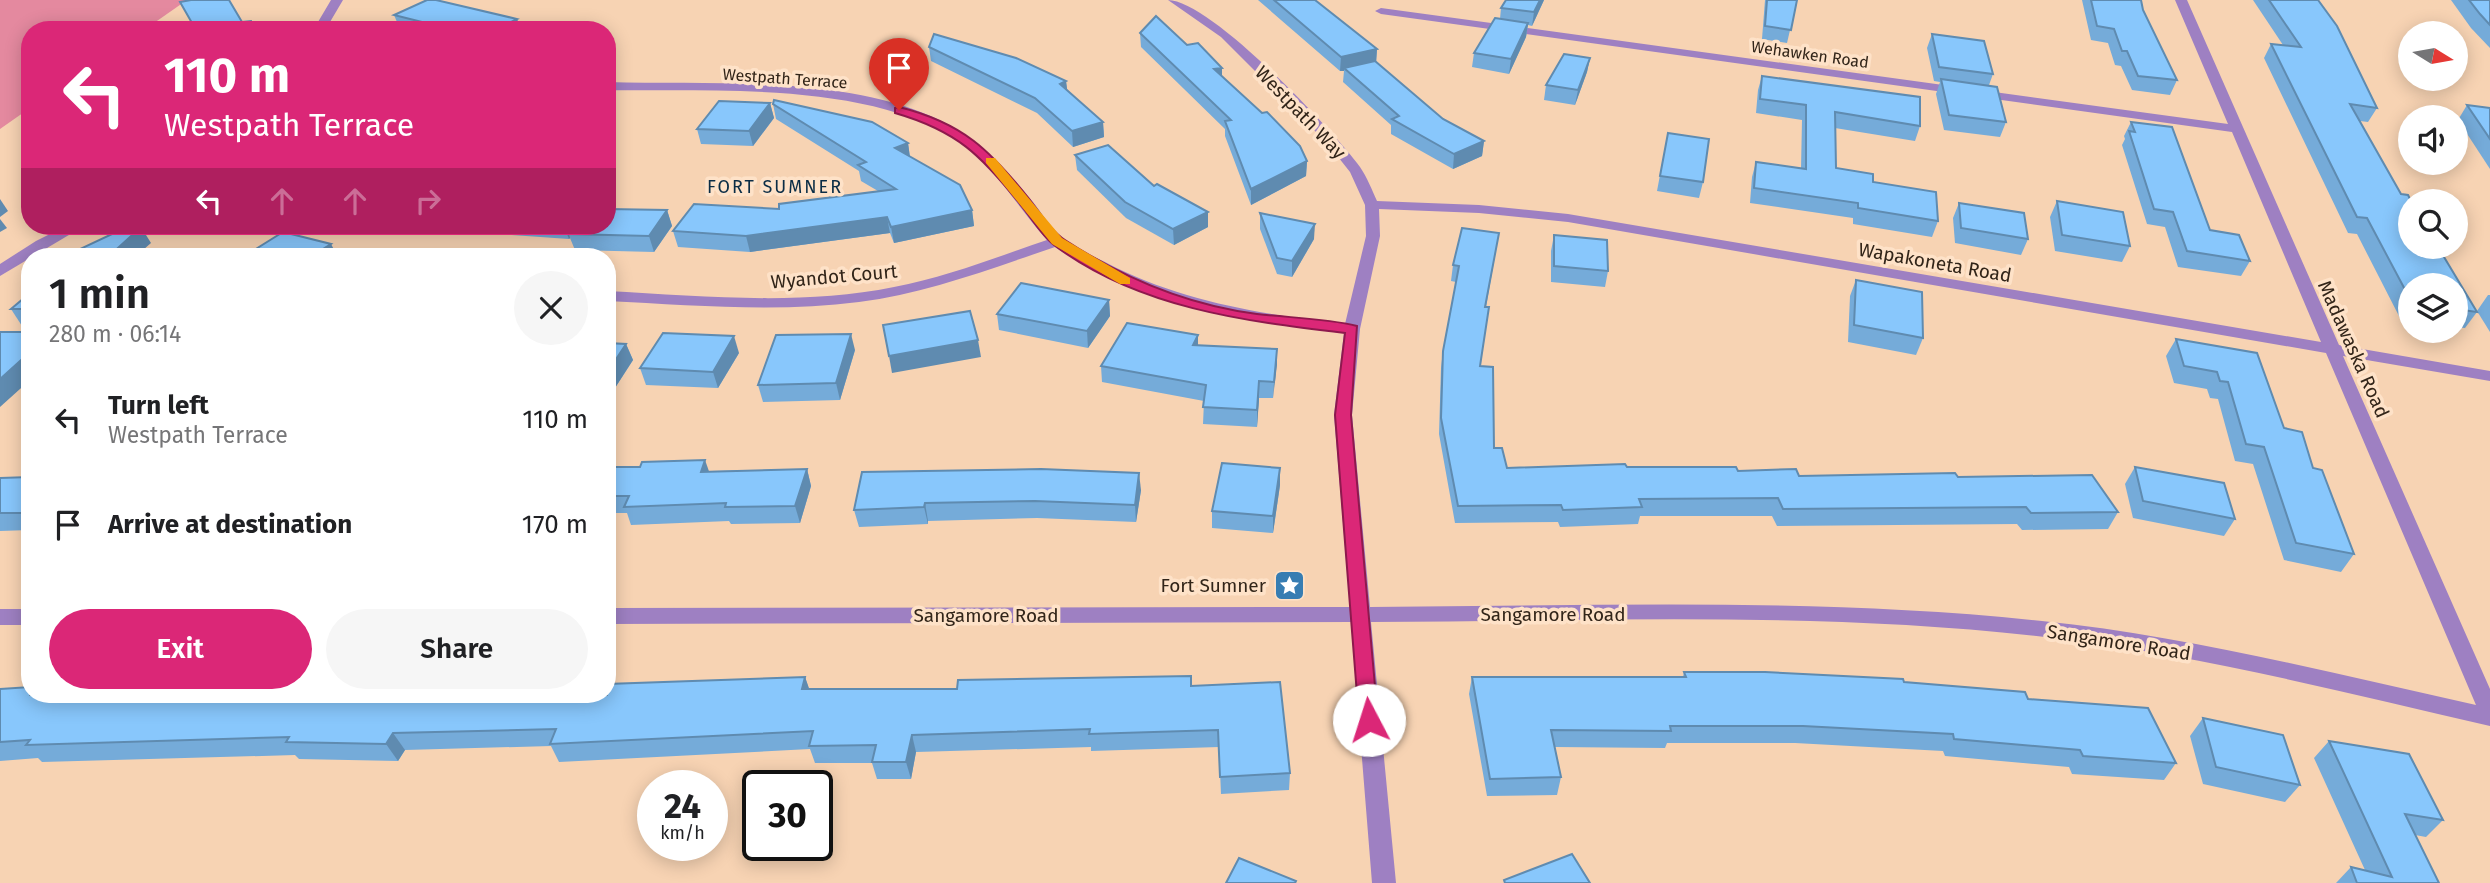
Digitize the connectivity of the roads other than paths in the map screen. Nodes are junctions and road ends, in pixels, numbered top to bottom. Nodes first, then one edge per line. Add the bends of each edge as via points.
1 (337, 0) edge
2 (1174, 0) edge
3 (2181, 0) edge
4 (1381, 11) dead end
5 (325, 21) edge
6 (616, 86) edge
7 (2235, 129) junction
8 (1372, 205) junction
9 (62, 235) edge
10 (1057, 241) junction
11 (39, 248) edge
12 (21, 259) edge
13 (0, 271) edge
14 (616, 296) edge
15 (1352, 329) junction
16 (2332, 349) junction
17 (2490, 376) edge
18 (1359, 614) junction
19 (616, 616) edge
20 (0, 617) edge
21 (21, 617) edge
22 (2490, 715) edge
23 (1384, 883) edge

1 - 5 street
2 - 8 street, Westpath Way via 1224,35 1332,140 1356,171
3 - 7 street, Madawaska Road
4 - 7 street, Wehawken Road
6 - 10 street, Westpath Terrace via 792,93 873,103 925,118 969,140
7 - 16 street, Madawaska Road
8 - 15 street, Westpath Way via 1373,236
8 - 16 street, Wapakoneta Road via 1568,218
9 - 11 street
10 - 14 street, Wyandot Court via 893,292 774,302
10 - 15 street, Westpath Terrace via 1130,284 1191,304 1253,318
12 - 13 street
15 - 18 street, Westpath Way via 1343,415
16 - 17 street, Wapakoneta Road
16 - 22 street, Madawaska Road
18 - 19 street, Sangamore Road
18 - 22 street, Sangamore Road via 1812,613 1970,621 2078,633 2283,669
18 - 23 street, Westpath Way
20 - 21 street

